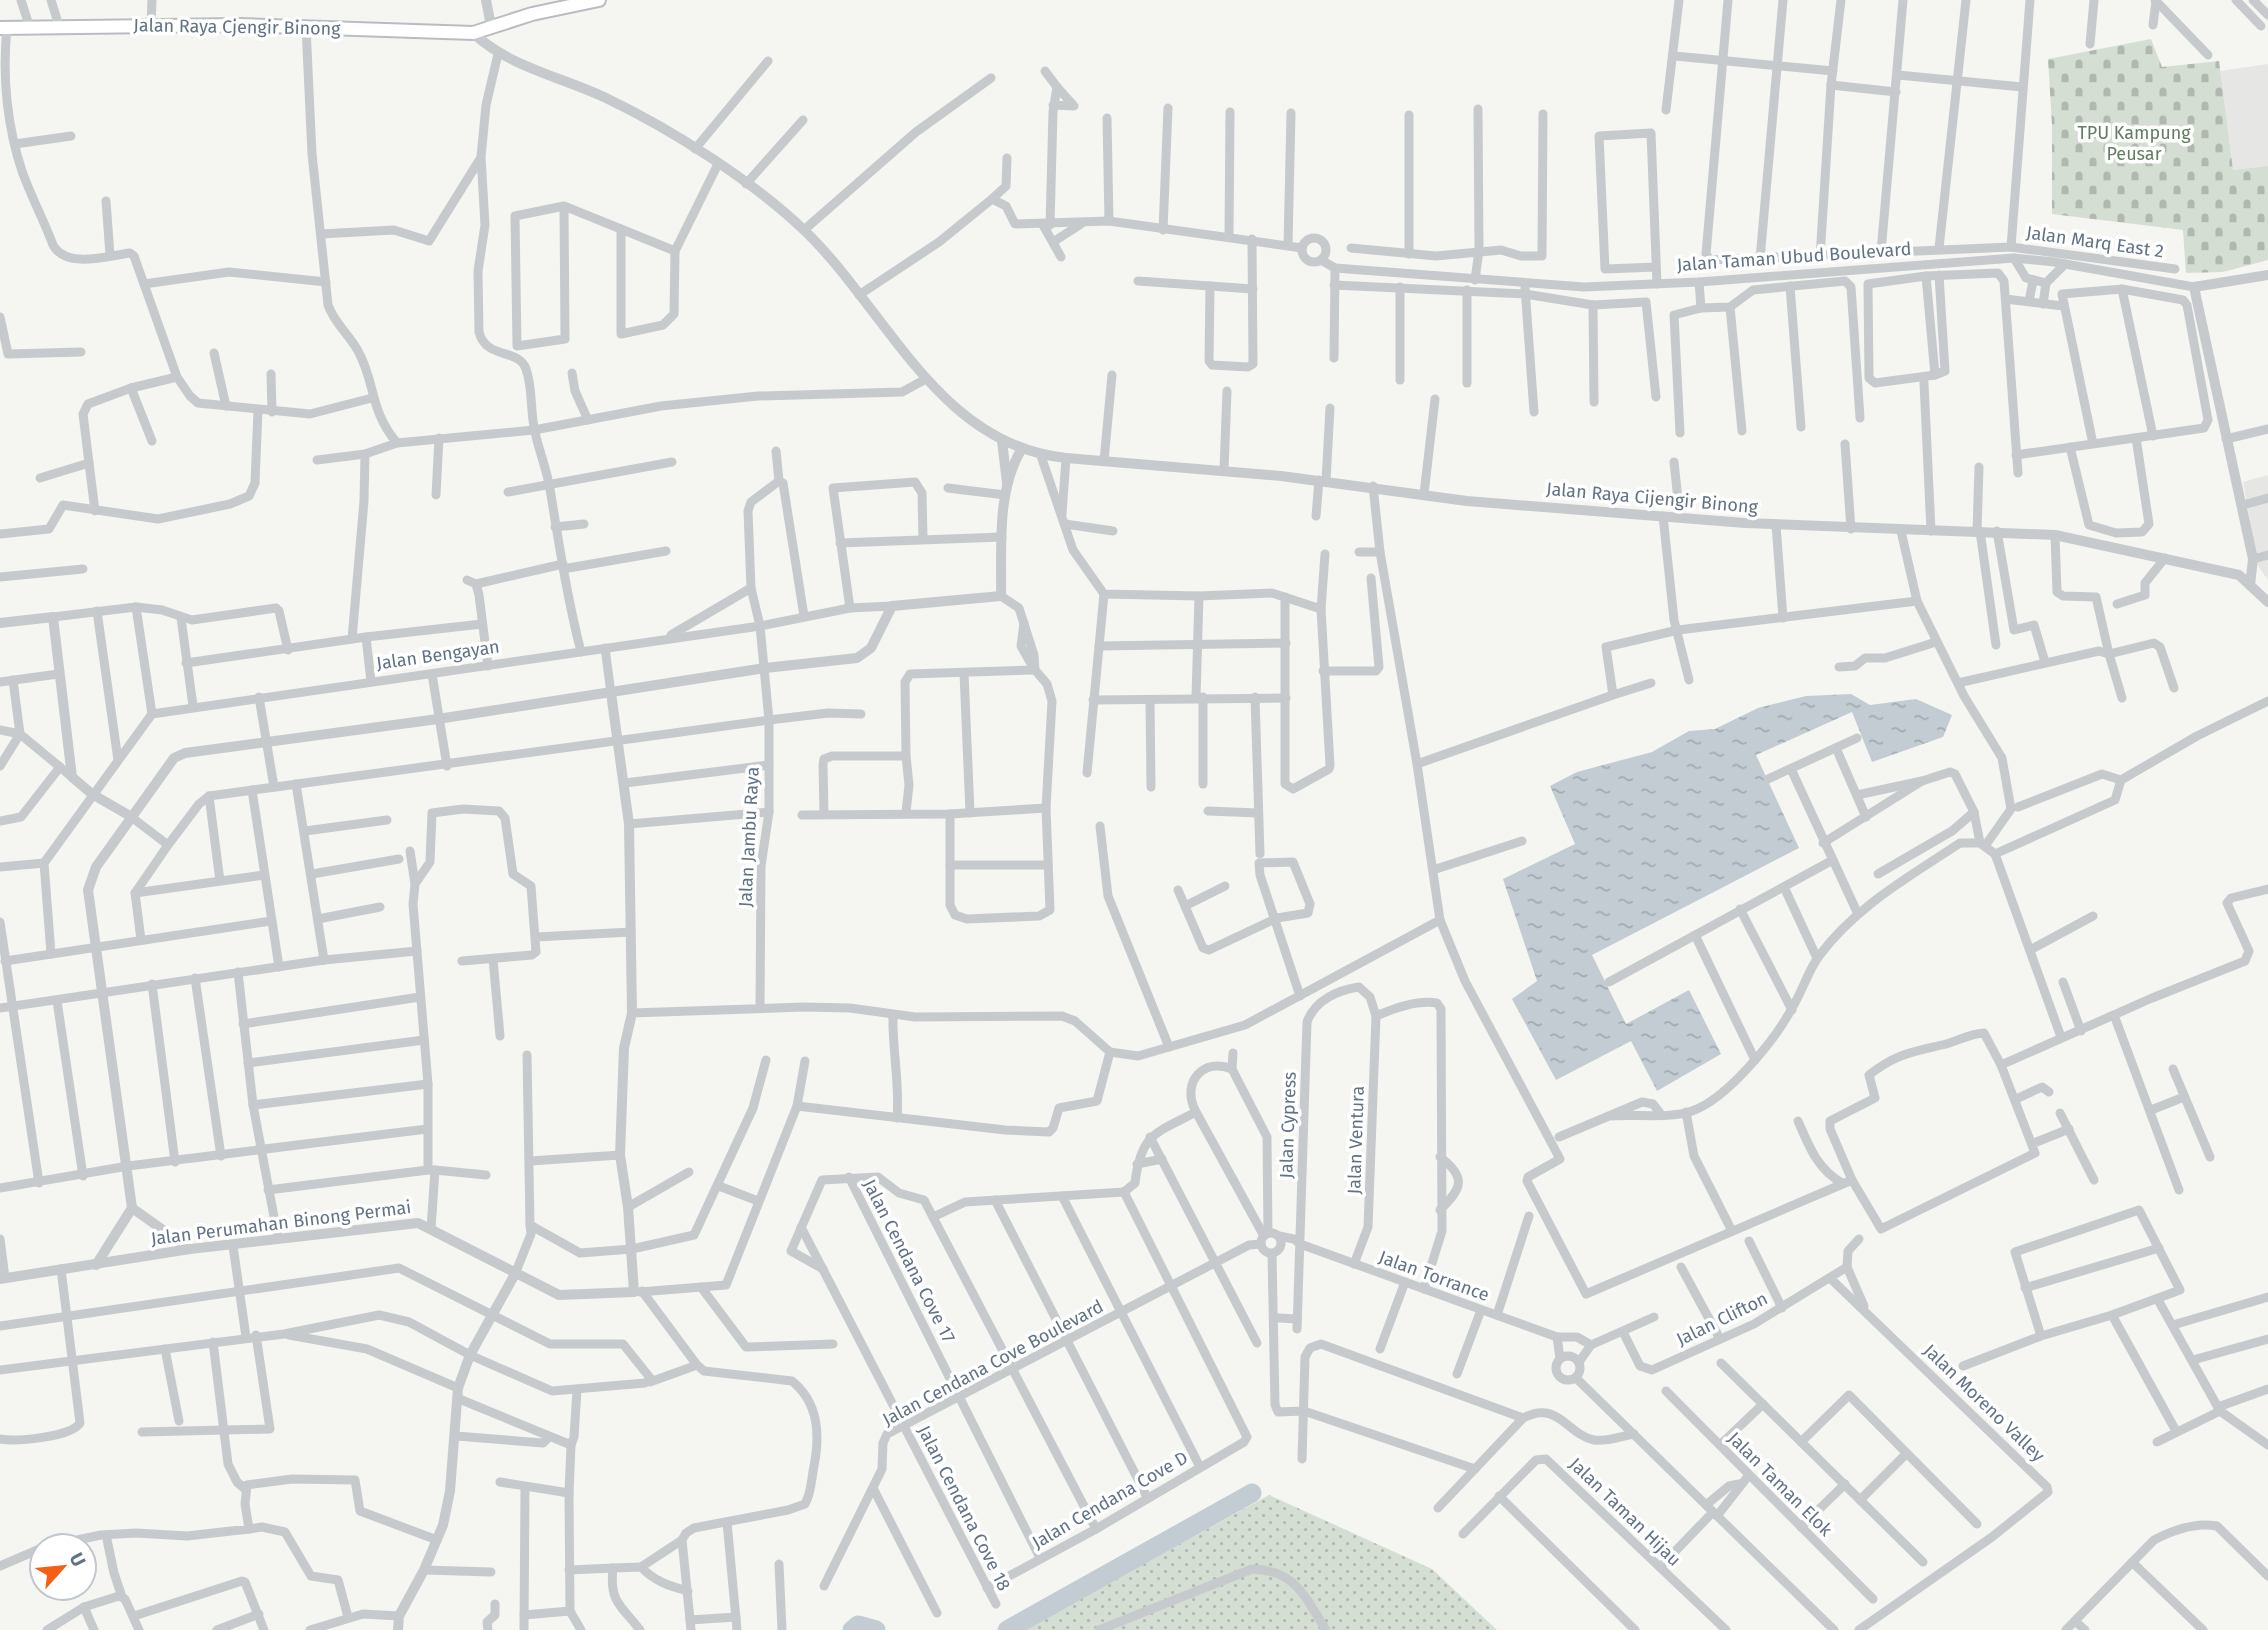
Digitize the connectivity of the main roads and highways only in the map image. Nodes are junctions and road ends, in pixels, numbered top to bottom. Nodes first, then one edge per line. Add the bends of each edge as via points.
1 (599, 0) edge
2 (4, 28) edge

1 - 2 main road, Jalan Raya Cjengir Binong via 473,33 306,27

